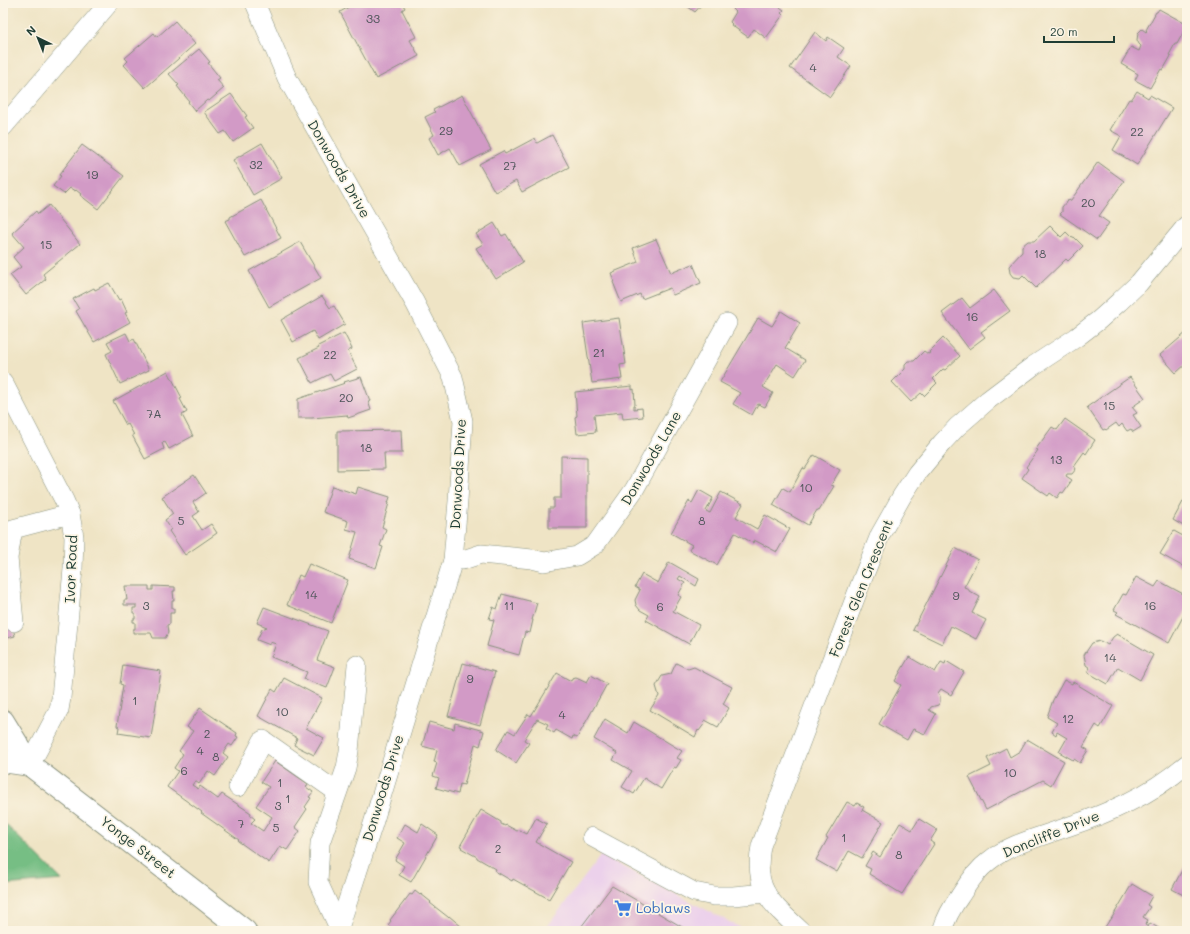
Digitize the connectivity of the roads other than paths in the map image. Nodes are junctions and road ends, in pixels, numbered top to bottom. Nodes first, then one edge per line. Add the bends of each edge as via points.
1 (109, 3) edge
2 (255, 3) edge
3 (3, 127) edge
4 (1187, 224) edge
5 (727, 323) dead end
6 (3, 382) edge
7 (70, 514) junction
8 (453, 560) junction
9 (14, 622) dead end
10 (356, 665) dead end
11 (3, 721) edge
12 (3, 761) edge
13 (1187, 764) edge
14 (30, 765) junction
15 (238, 788) dead end
16 (338, 792) junction
17 (592, 837) dead end
18 (766, 893) junction
19 (339, 930) edge
20 (245, 931) edge
21 (800, 931) edge
22 (942, 931) edge

1 - 3 street
2 - 8 street, Donwoods Drive via 287,78 415,303 453,377 463,421
4 - 18 street, Forest Glen Crescent via 1139,283 1099,320 1010,382 957,427 930,456 902,496 880,535 761,846 759,872
5 - 8 street, Donwoods Lane via 634,490 595,545 577,556 544,562 481,554 463,560
6 - 7 street, Ivor Road
7 - 9 street via 13,529 8,558
7 - 14 street, Ivor Road via 74,537 73,569 61,698 59,710
8 - 19 street, Donwoods Drive
10 - 16 street via 349,751
11 - 14 main road, Yonge Street
12 - 14 main road, Yonge Street
13 - 22 street, Doncliffe Drive via 1165,782 1130,802 1029,840 989,860 970,880
14 - 20 main road, Yonge Street
15 - 16 street via 263,740
16 - 19 street via 320,843 318,882
17 - 18 street via 694,892 714,896
18 - 21 street, Forest Glen Crescent

